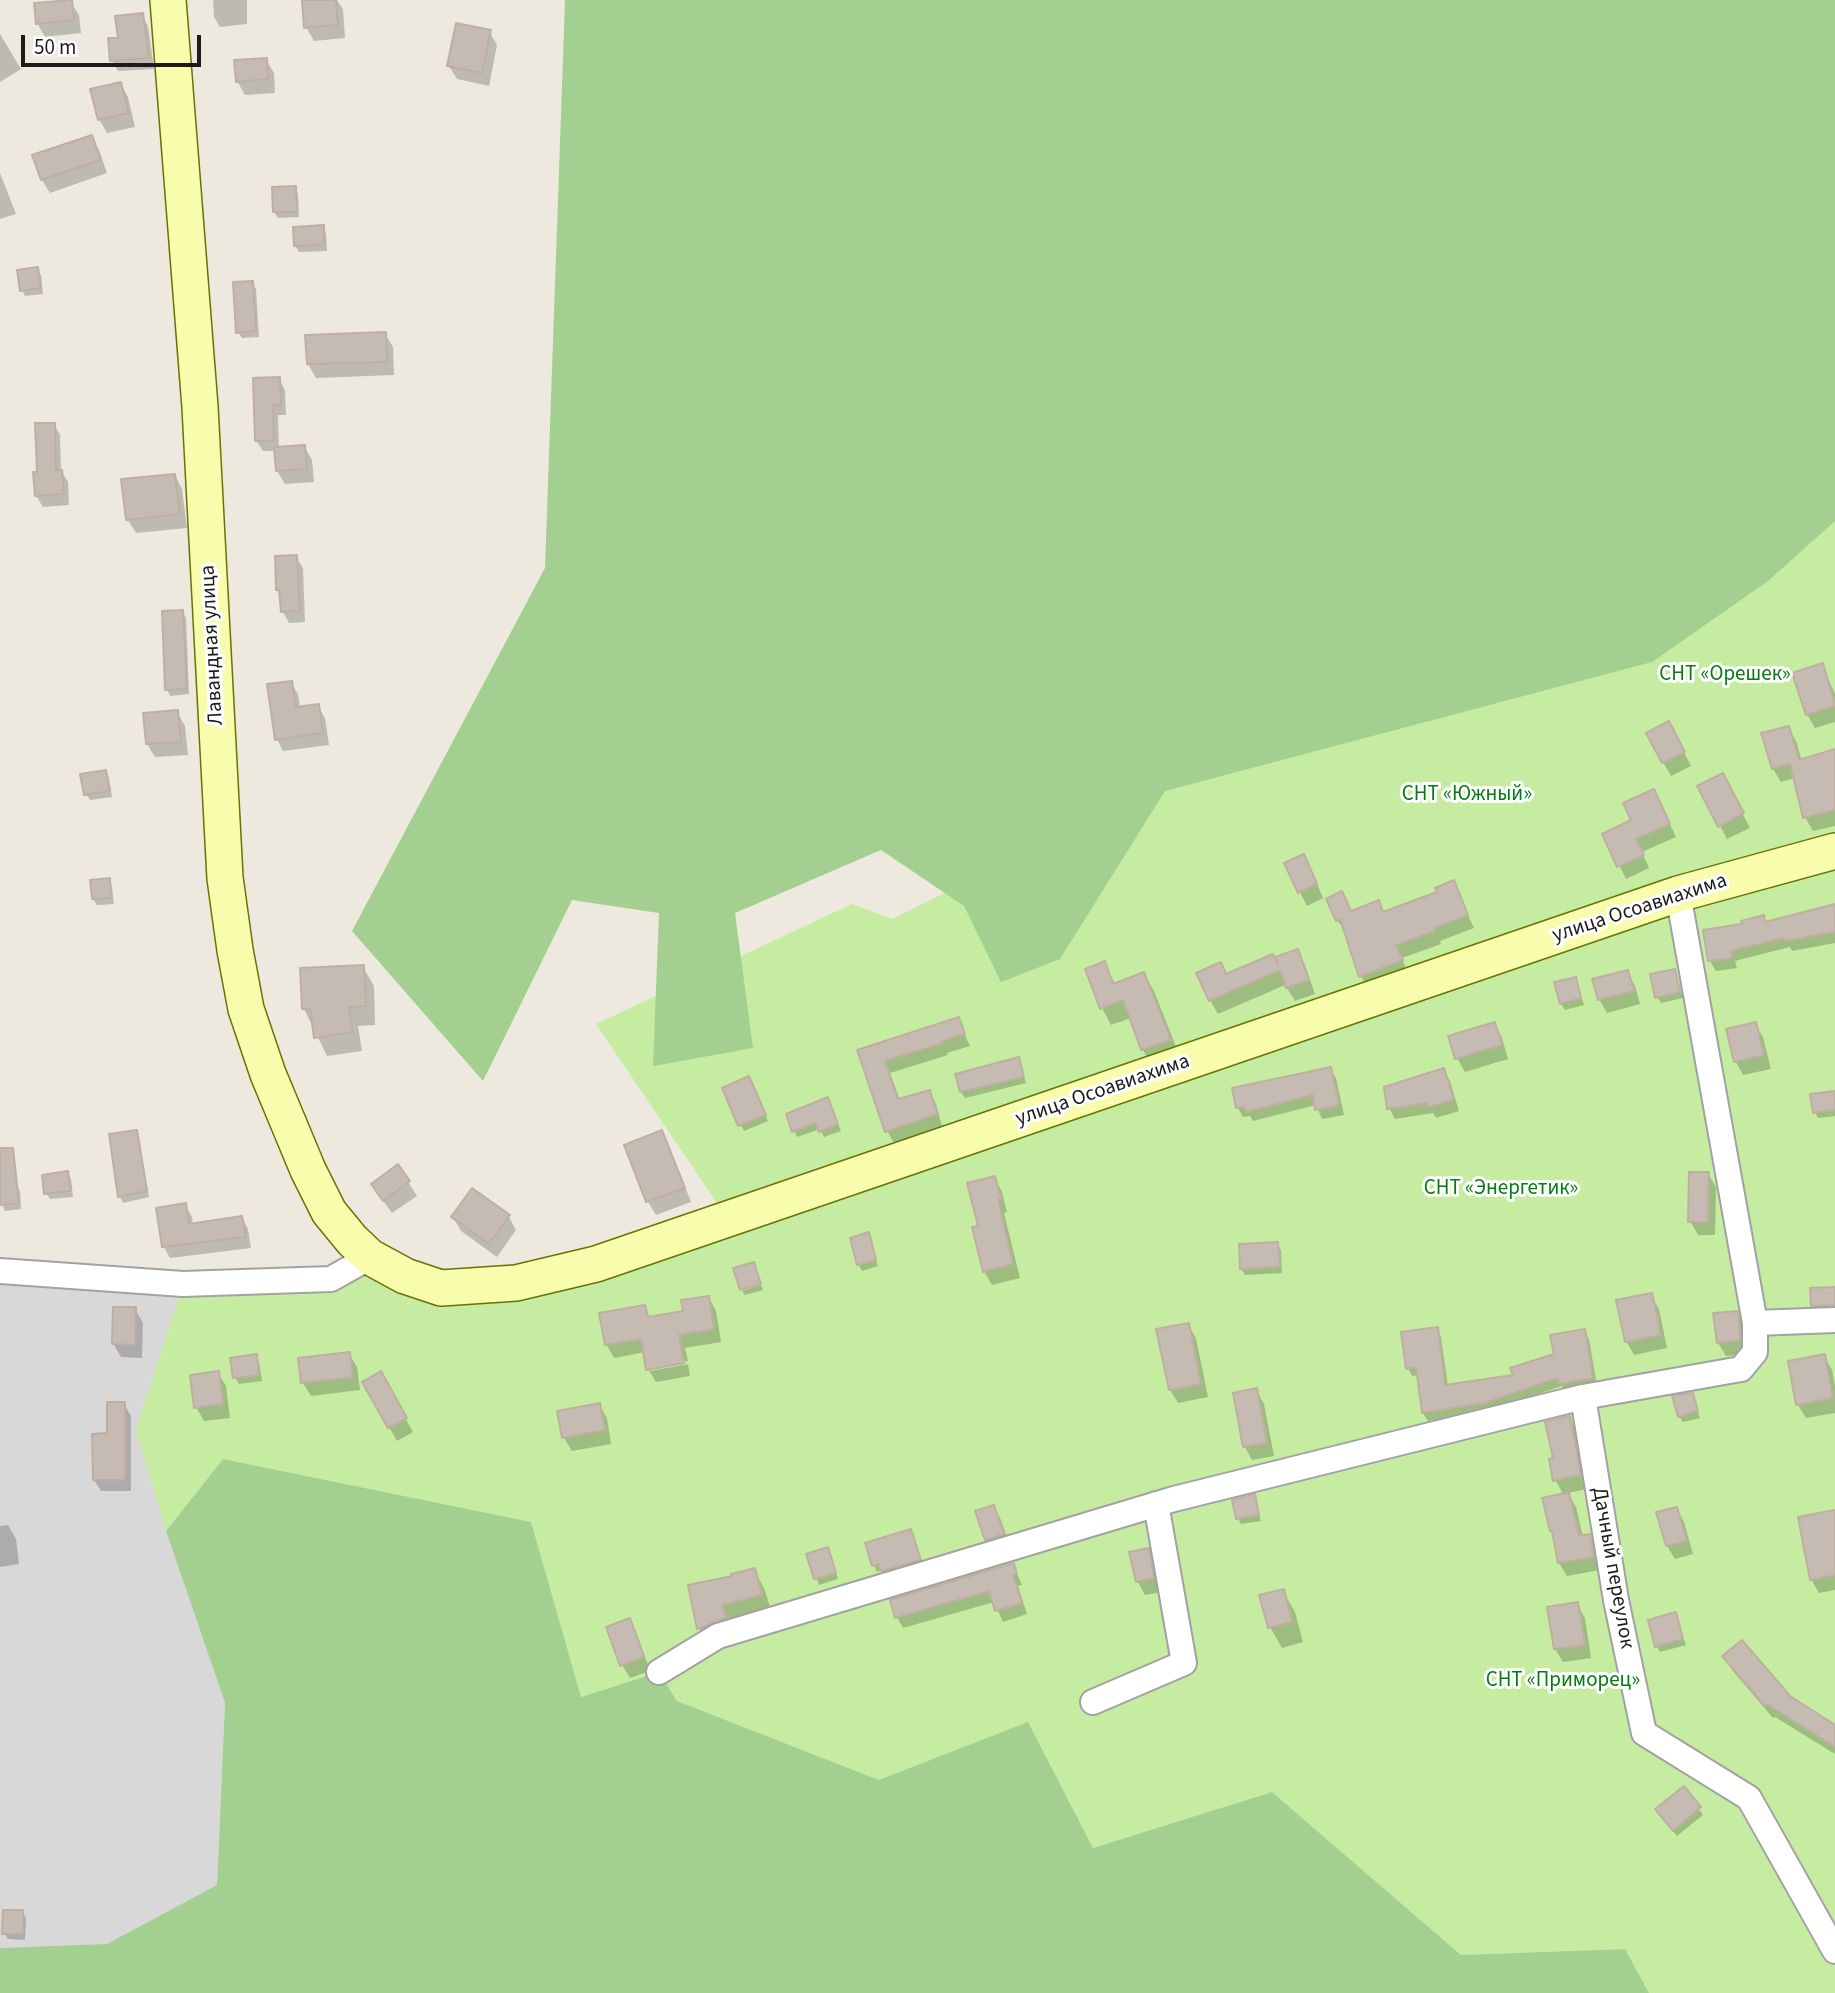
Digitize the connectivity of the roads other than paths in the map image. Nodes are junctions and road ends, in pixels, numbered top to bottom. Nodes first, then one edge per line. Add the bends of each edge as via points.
1 (168, 0) edge
2 (1835, 851) edge
3 (1678, 894) junction
4 (370, 1257) junction
5 (0, 1271) edge
6 (1835, 1320) edge
7 (1755, 1322) junction
8 (1583, 1397) junction
9 (1156, 1504) junction
10 (659, 1672) dead end
11 (1093, 1702) dead end
12 (1835, 1951) edge

1 - 4 street, Лавандная улица via 200,407 225,878 235,950 246,1009 309,1170 329,1212
2 - 3 street, улица Осоавиахима
3 - 4 street, улица Осоавиахима via 596,1264 516,1283 441,1289
3 - 7 street
4 - 5 street via 331,1279 183,1284
6 - 7 street
7 - 8 street via 1755,1352 1741,1369
8 - 9 street
8 - 12 street, Дачный переулок via 1616,1600 1644,1733 1749,1798
9 - 10 street via 718,1636
9 - 11 street via 1184,1663

